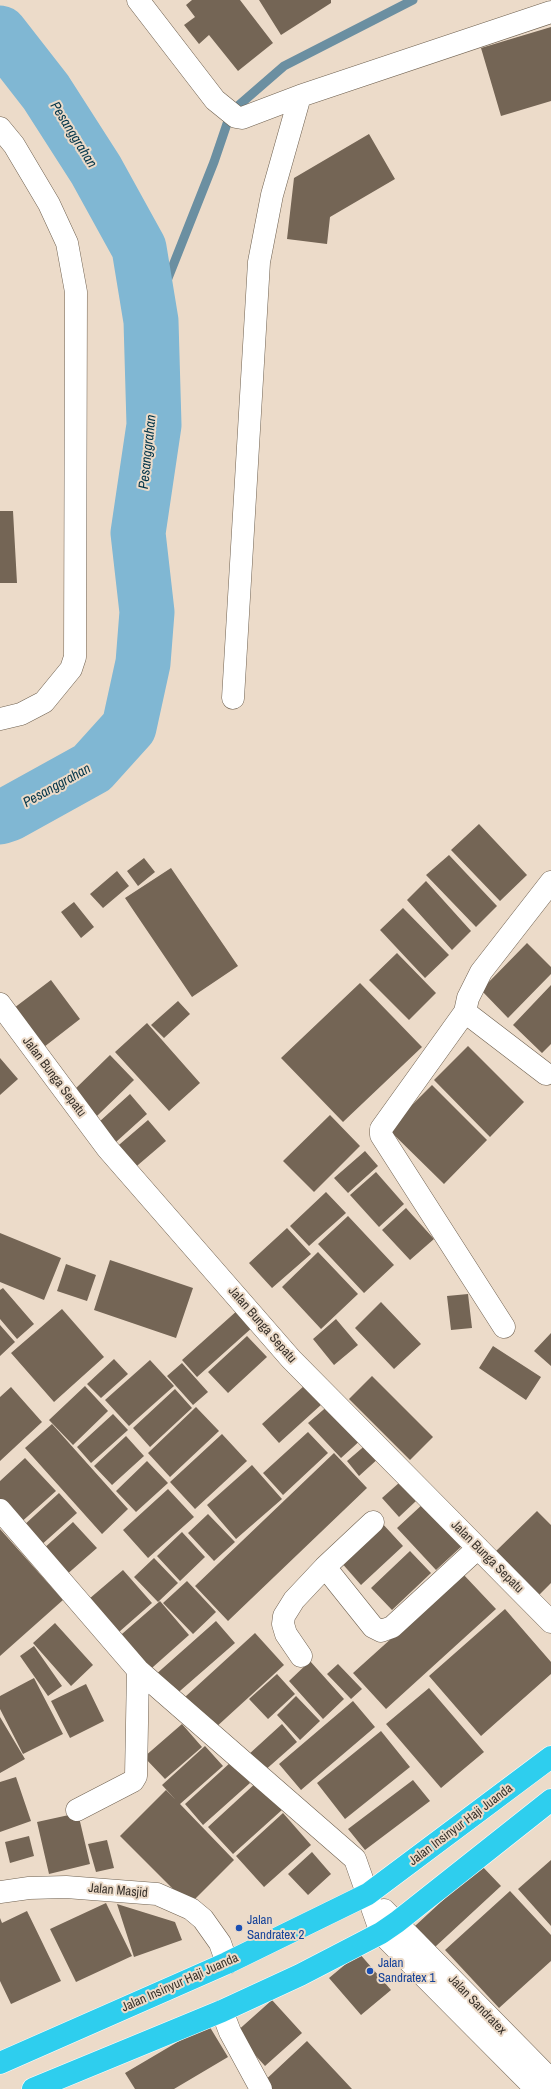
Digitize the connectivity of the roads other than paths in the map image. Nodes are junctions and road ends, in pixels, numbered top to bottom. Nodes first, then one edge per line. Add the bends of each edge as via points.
1 (138, 0) edge
2 (551, 12) edge
3 (300, 96) junction
4 (0, 128) edge
5 (233, 698) dead end
6 (0, 719) edge
7 (551, 882) edge
8 (0, 1004) edge
9 (466, 1012) junction
10 (546, 1074) dead end
11 (504, 1327) dead end
12 (0, 1510) edge
13 (373, 1522) dead end
14 (478, 1548) junction
15 (325, 1567) junction
16 (551, 1622) edge
17 (301, 1656) dead end
18 (138, 1670) junction
19 (551, 1757) edge
20 (551, 1800) edge
21 (77, 1810) dead end
22 (0, 1892) edge
23 (368, 1894) junction
24 (389, 1927) junction
25 (227, 1963) junction
26 (222, 2011) junction
27 (0, 2063) edge
28 (551, 2080) edge
29 (56, 2084) edge
30 (33, 2089) edge
31 (261, 2089) edge
32 (536, 2089) edge

1 - 3 street via 215,100 230,113 242,118
2 - 3 street
3 - 5 street via 272,195 259,262
4 - 6 street via 14,145 49,204 67,243 76,292 75,657 71,670 44,702 21,714
7 - 9 street via 481,972 468,998
8 - 14 street, Jalan Bunga Sepatu via 108,1148 286,1353
9 - 10 street
9 - 11 street via 382,1127 381,1135
12 - 18 street, Jalan Sandratex
13 - 15 street
14 - 15 street via 392,1627 381,1631 373,1627
14 - 16 street, Jalan Bunga Sepatu
15 - 17 street via 294,1600 284,1616 286,1634
18 - 21 street via 136,1776
18 - 23 street, Jalan Sandratex via 355,1859
19 - 23 highway, Jalan Insinyur Haji Juanda
20 - 24 highway
22 - 25 street, Jalan Masjid via 66,1887 157,1894 190,1909 202,1919 220,1943
23 - 24 street, Jalan Sandratex
23 - 25 highway, Jalan Insinyur Haji Juanda
24 - 26 highway via 300,1975
24 - 28 street, Jalan Sandratex
24 - 32 street, Jalan Sandratex
25 - 27 highway, Jalan Insinyur Haji Juanda
26 - 29 highway
26 - 31 street via 230,2032
29 - 30 highway

